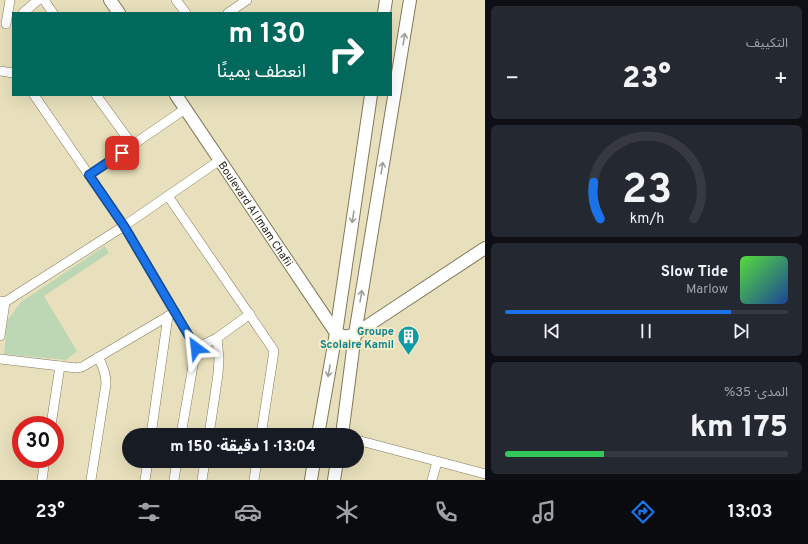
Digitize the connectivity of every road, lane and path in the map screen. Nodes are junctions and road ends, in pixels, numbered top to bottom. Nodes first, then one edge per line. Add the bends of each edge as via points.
1 (10, 0) edge
2 (38, 0) edge
3 (44, 0) edge
4 (176, 0) edge
5 (247, 0) edge
6 (386, 0) edge
7 (410, 0) edge
8 (24, 12) edge
9 (52, 12) edge
10 (185, 12) edge
11 (229, 12) edge
12 (384, 12) edge
13 (6, 23) edge
14 (0, 72) edge
15 (12, 73) edge
16 (35, 96) edge
17 (97, 96) edge
18 (177, 96) edge
19 (371, 96) edge
20 (185, 109) junction
21 (133, 146) junction
22 (220, 160) junction
23 (89, 175) junction
24 (168, 196) junction
25 (124, 226) junction
26 (485, 248) edge
27 (2, 301) edge
28 (172, 314) junction
29 (250, 314) junction
30 (336, 333) junction
31 (355, 334) junction
32 (0, 336) edge
33 (217, 338) junction
34 (196, 348) junction
35 (98, 357) junction
36 (0, 358) edge
37 (60, 366) junction
38 (52, 416) edge
39 (152, 428) edge
40 (182, 428) edge
41 (210, 428) edge
42 (262, 428) edge
43 (319, 428) edge
44 (343, 428) edge
45 (364, 442) edge
46 (437, 462) junction
47 (44, 468) edge
48 (147, 468) edge
49 (176, 468) edge
50 (204, 468) edge
51 (256, 468) edge
52 (313, 468) edge
53 (336, 468) edge
54 (485, 474) edge
55 (42, 480) edge
56 (91, 480) edge
57 (145, 480) edge
58 (174, 480) edge
59 (202, 480) edge
60 (254, 480) edge
61 (311, 480) edge
62 (334, 480) edge
63 (432, 480) edge

1 - 13 street
2 - 8 street
3 - 9 street
4 - 10 street
5 - 11 street
6 - 12 street
31 -> 7 street
14 - 15 street
16 - 23 street
17 - 21 street
18 - 20 street, Boulevard Al Imam Chafii
19 -> 30 street
20 - 21 street
20 - 22 street, Boulevard Al Imam Chafii
21 - 23 street
22 - 24 street
22 - 30 street, Boulevard Al Imam Chafii
23 - 25 street
24 - 25 street
24 - 29 street
25 - 27 street
25 - 28 street
26 - 31 street
27 - 32 street
28 - 34 street
28 - 35 street
28 - 39 street
29 - 33 street
29 - 42 street via 274,351
30 - 31 street via 345,337
30 -> 43 street
31 - 44 street
33 - 34 street
33 - 41 street via 218,374
34 - 40 street
35 - 37 street via 82,367
35 - 56 street via 104,369 106,384
36 - 37 street
37 - 38 street
45 - 46 street
46 - 54 street
46 - 63 street
47 - 55 street
48 - 57 street
49 - 58 street
50 - 59 street
51 - 60 street
52 - 61 street
53 - 62 street

